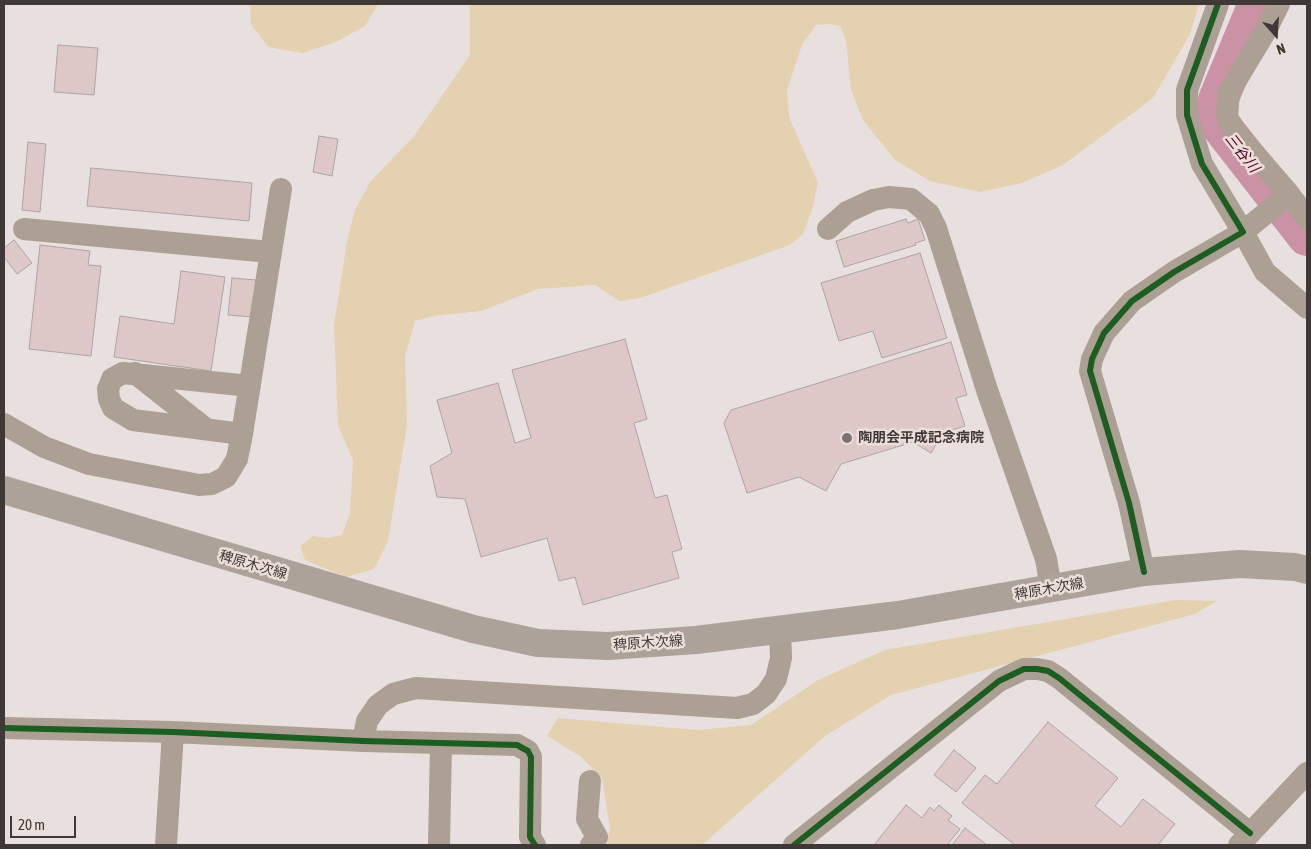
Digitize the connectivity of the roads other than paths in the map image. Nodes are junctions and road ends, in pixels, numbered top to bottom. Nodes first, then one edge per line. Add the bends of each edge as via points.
1 (1218, 4) edge
2 (1279, 4) edge
3 (281, 189) dead end
4 (1282, 200) junction
5 (1307, 218) edge
6 (24, 229) dead end
7 (828, 229) dead end
8 (1243, 232) junction
9 (270, 252) junction
10 (1307, 308) edge
11 (135, 373) junction
12 (250, 386) junction
13 (4, 424) edge
14 (206, 430) junction
15 (242, 434) junction
16 (4, 490) edge
17 (1307, 570) edge
18 (1144, 572) junction
19 (1051, 588) junction
20 (780, 629) junction
21 (4, 728) edge
22 (173, 732) junction
23 (363, 741) junction
24 (441, 744) junction
25 (1307, 773) edge
26 (590, 781) dead end
27 (1245, 839) edge
28 (166, 845) edge
29 (439, 845) edge
30 (535, 845) edge
31 (592, 845) edge
32 (794, 845) edge

1 - 8 street via 1187,90 1187,115 1202,164
2 - 4 street via 1229,92 1227,117
3 - 9 street
4 - 5 street
4 - 8 street
6 - 9 street
7 - 19 street via 847,212 873,200 889,197 910,199 928,214 936,228 987,390 1046,559
8 - 10 street via 1265,272
8 - 18 street via 1132,301 1104,333 1092,359 1092,380 1129,503
9 - 12 street
11 - 12 street
11 - 14 street
11 - 14 street via 117,375 109,384 109,399 116,412 133,420
12 - 15 street
13 - 15 street via 44,447 89,464 199,485 220,481 231,472
14 - 15 street
16 - 20 main road, 稗原木次線 via 473,629 538,643 608,646 696,640
17 - 18 main road, 稗原木次線 via 1239,564
18 - 19 main road, 稗原木次線
19 - 20 main road, 稗原木次線 via 898,615
20 - 23 street via 781,658 776,679 766,694 753,704 737,708 416,688 394,694 378,705 367,721
21 - 22 street
22 - 23 street
22 - 28 street
23 - 24 street
24 - 29 street
24 - 30 street via 517,745 528,751 532,763 530,836
25 - 27 street
26 - 31 street via 587,819 597,837
27 - 32 street via 1059,678 1048,671 1024,669 999,681

